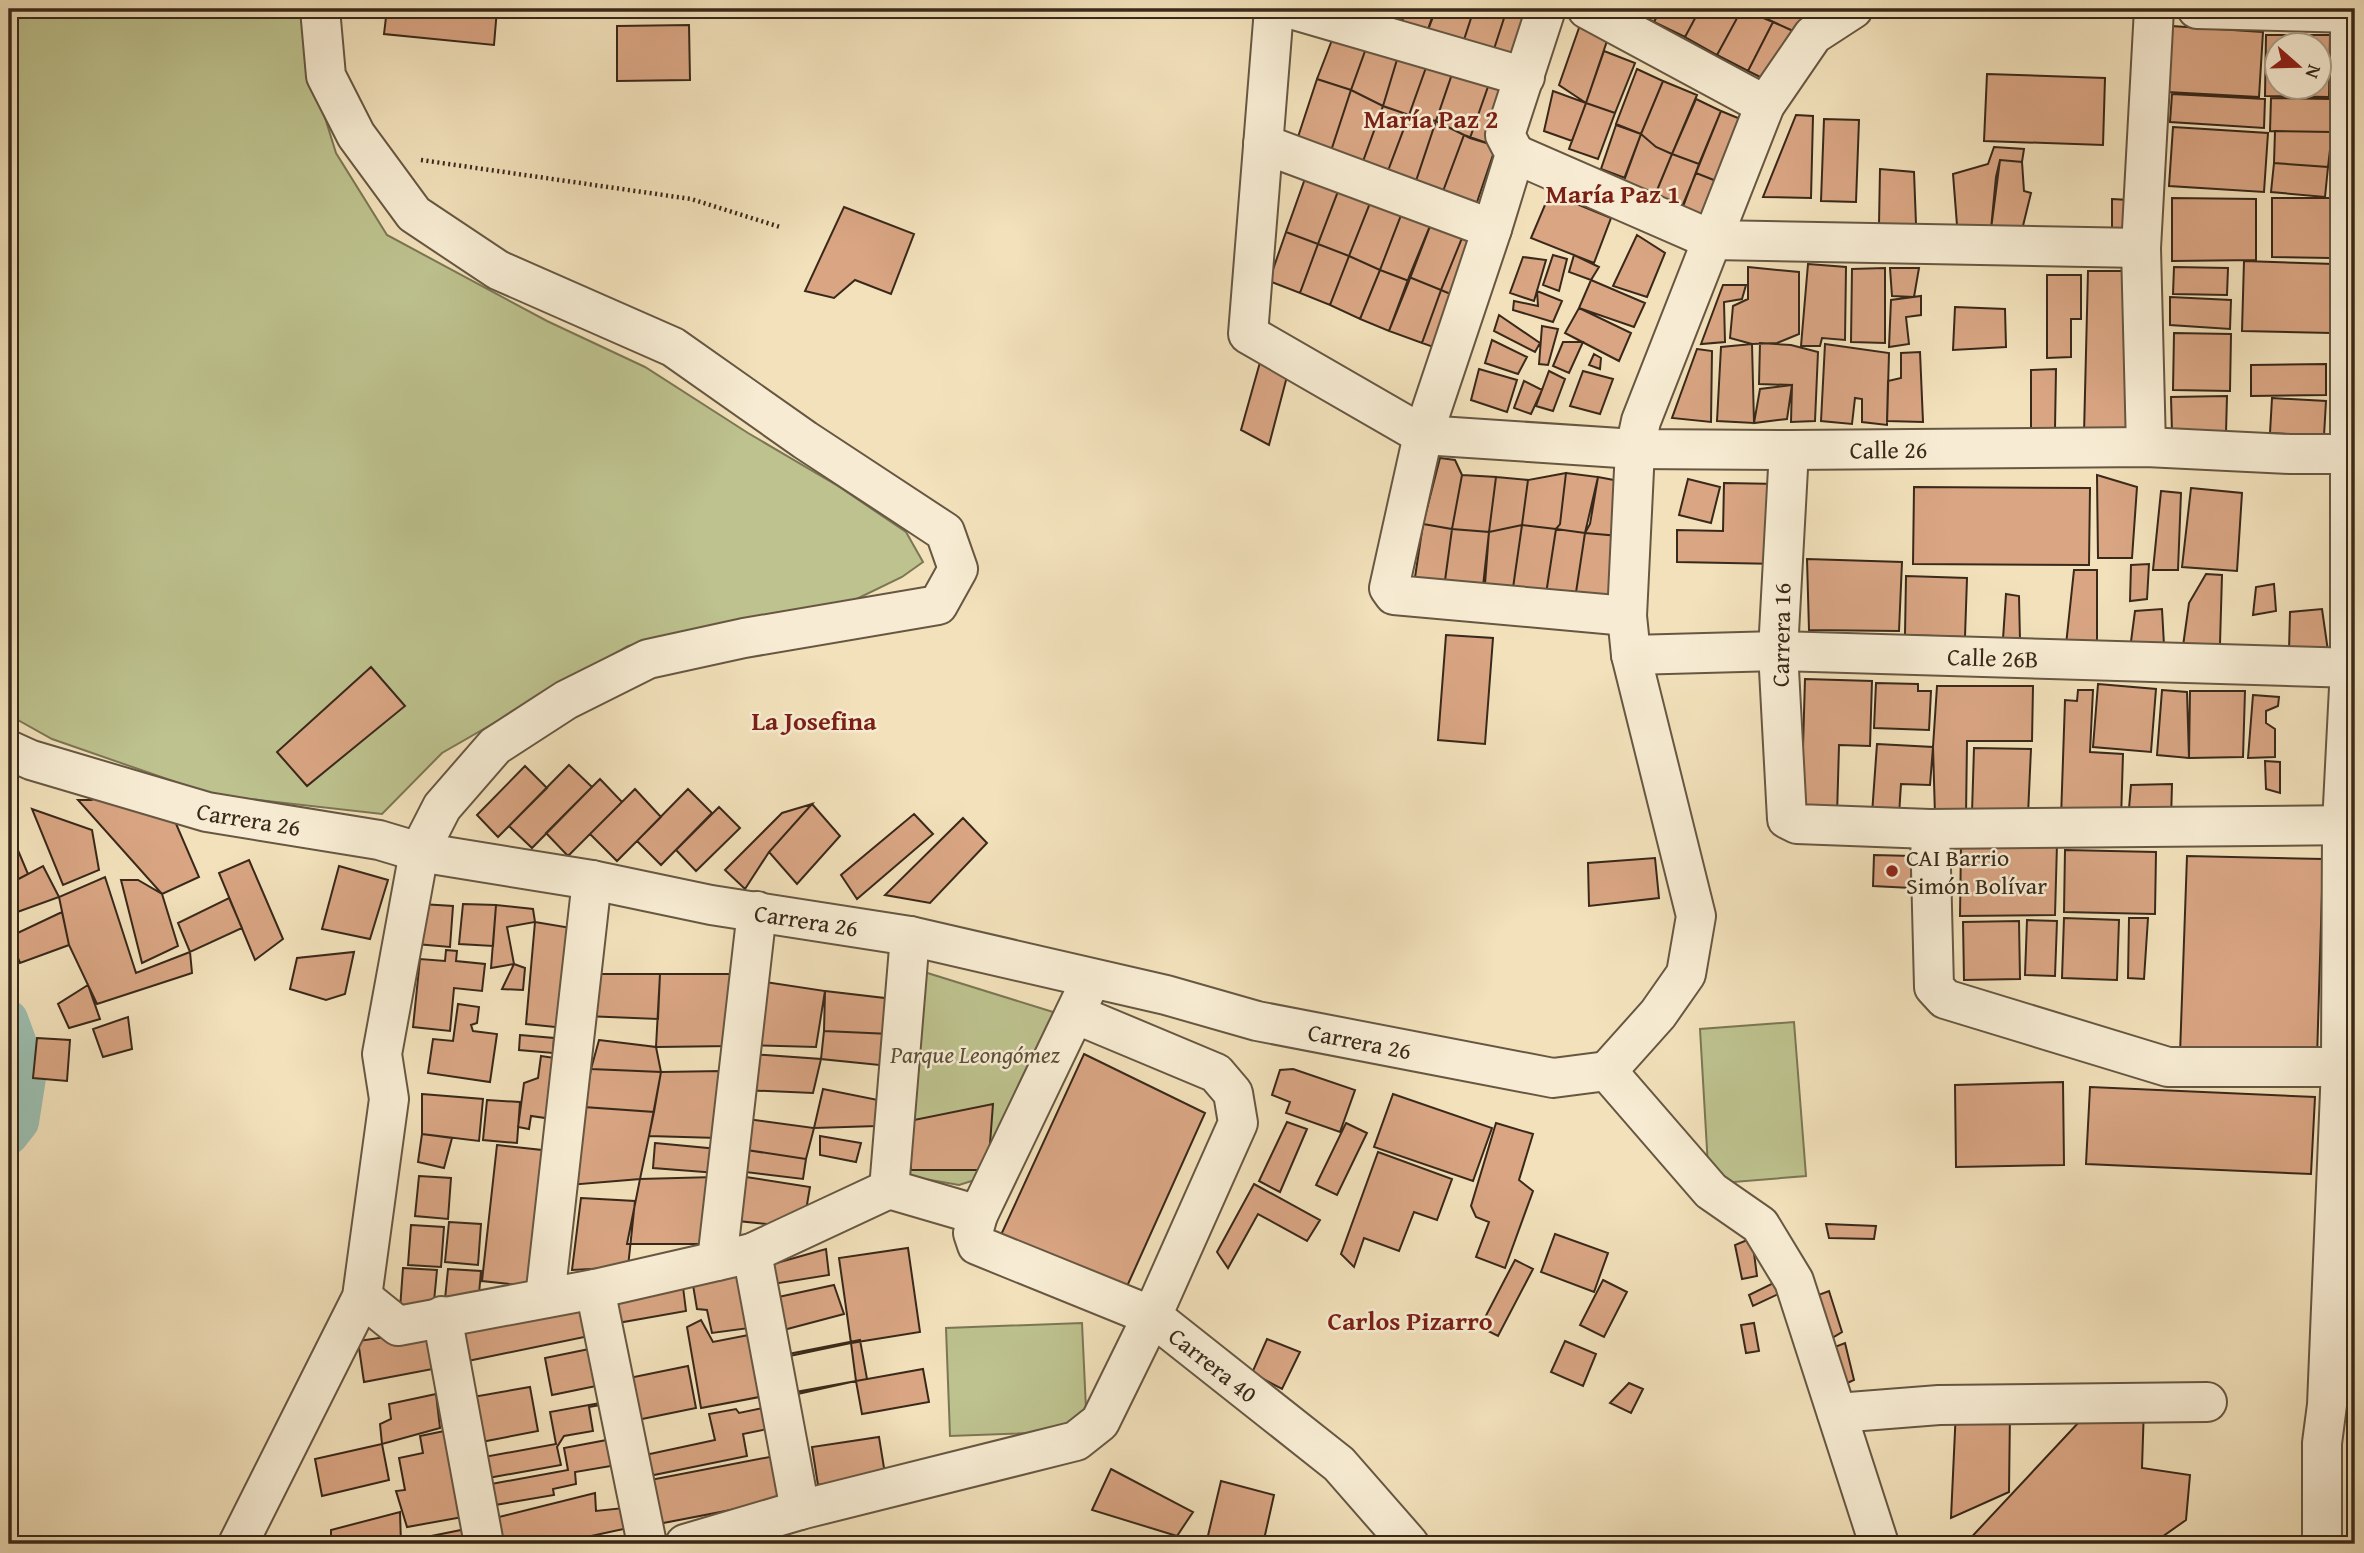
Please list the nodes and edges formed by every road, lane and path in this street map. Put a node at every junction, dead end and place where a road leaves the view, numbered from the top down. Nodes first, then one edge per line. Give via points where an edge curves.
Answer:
1 (320, 9) edge
2 (1274, 9) edge
3 (1291, 9) edge
4 (1546, 9) edge
5 (1587, 9) edge
6 (1853, 9) edge
7 (2154, 9) edge
8 (2197, 9) edge
9 (2352, 12) edge
10 (1525, 77) junction
11 (1765, 105) junction
12 (1263, 144) junction
13 (369, 153) junction
14 (1514, 154) junction
15 (780, 227) dead end
16 (1492, 229) junction
17 (1712, 240) junction
18 (2141, 248) junction
19 (1423, 435) junction
20 (2146, 447) junction
21 (1635, 449) junction
22 (1789, 450) junction
23 (2353, 454) edge
24 (1627, 616) junction
25 (1778, 651) junction
26 (1631, 656) junction
27 (2353, 668) edge
28 (9, 750) edge
29 (2349, 825) edge
30 (1930, 829) junction
31 (419, 852) junction
32 (592, 880) junction
33 (757, 911) junction
34 (910, 936) junction
35 (1091, 978) junction
36 (1075, 1014) junction
37 (2348, 1067) edge
38 (1607, 1071) junction
39 (889, 1189) junction
40 (977, 1230) junction
41 (735, 1257) junction
42 (595, 1289) junction
43 (362, 1297) junction
44 (545, 1298) junction
45 (442, 1316) junction
46 (1152, 1316) junction
47 (2207, 1402) dead end
48 (2341, 1405) edge
49 (1837, 1413) junction
50 (800, 1510) junction
51 (238, 1544) edge
52 (484, 1544) edge
53 (646, 1544) edge
54 (685, 1544) edge
55 (1409, 1544) edge
56 (1880, 1544) edge
57 (2322, 1544) edge

1 - 13 street via 326,76
2 - 12 street
3 - 10 street
4 - 10 street
5 - 11 street
6 - 11 street via 1813,35
7 - 18 street
8 - 9 street
9 - 23 street
10 - 14 street via 1505,135
11 - 17 street
12 - 16 street
12 - 19 street via 1248,334
13 - 15 path via 691,199
13 - 31 street via 414,214 498,270 673,347 945,532 958,569 938,605 648,659 566,700 495,746 442,807
14 - 16 street
14 - 17 street
16 - 19 street
17 - 18 street
17 - 21 street via 1641,421
18 - 20 street
19 - 21 street, Calle 26
19 - 24 street via 1389,588 1394,595
20 - 22 street, Calle 26
20 - 23 street, Calle 26
21 - 22 street, Calle 26
21 - 24 street
22 - 25 street, Carrera 16
23 - 27 street
24 - 26 street
25 - 26 street, Calle 26B
25 - 27 street, Calle 26B
25 - 30 street, Carrera 16 via 1787,819 1797,824
26 - 38 street via 1696,916 1686,974 1658,1014
27 - 29 street
28 - 31 street, Carrera 26 via 207,812 379,840
29 - 30 street
29 - 37 street
30 - 37 street via 1934,987 1945,999 2168,1067
31 - 32 street, Carrera 26
31 - 43 street via 382,1055 389,1100
32 - 33 street, Carrera 26
32 - 44 street
33 - 34 street, Carrera 26
33 - 41 street
34 - 35 street, Carrera 26
34 - 39 street
35 - 36 street
35 - 38 street, Carrera 26 via 1257,1021 1553,1078
36 - 40 street
36 - 46 street via 1216,1073 1233,1093 1238,1122
37 - 48 street
38 - 49 street via 1711,1191 1760,1225 1794,1281
39 - 40 street, Carrera 40
39 - 41 street
40 - 46 street, Carrera 40
41 - 42 street
41 - 50 street
42 - 44 street
42 - 53 street
43 - 45 street via 398,1326
43 - 51 street
44 - 45 street
45 - 52 street
46 - 50 street via 1100,1422 1076,1441
46 - 55 street, Carrera 40 via 1339,1464
47 - 49 street via 1939,1405
48 - 57 street via 2322,1443
49 - 56 street
50 - 54 street

